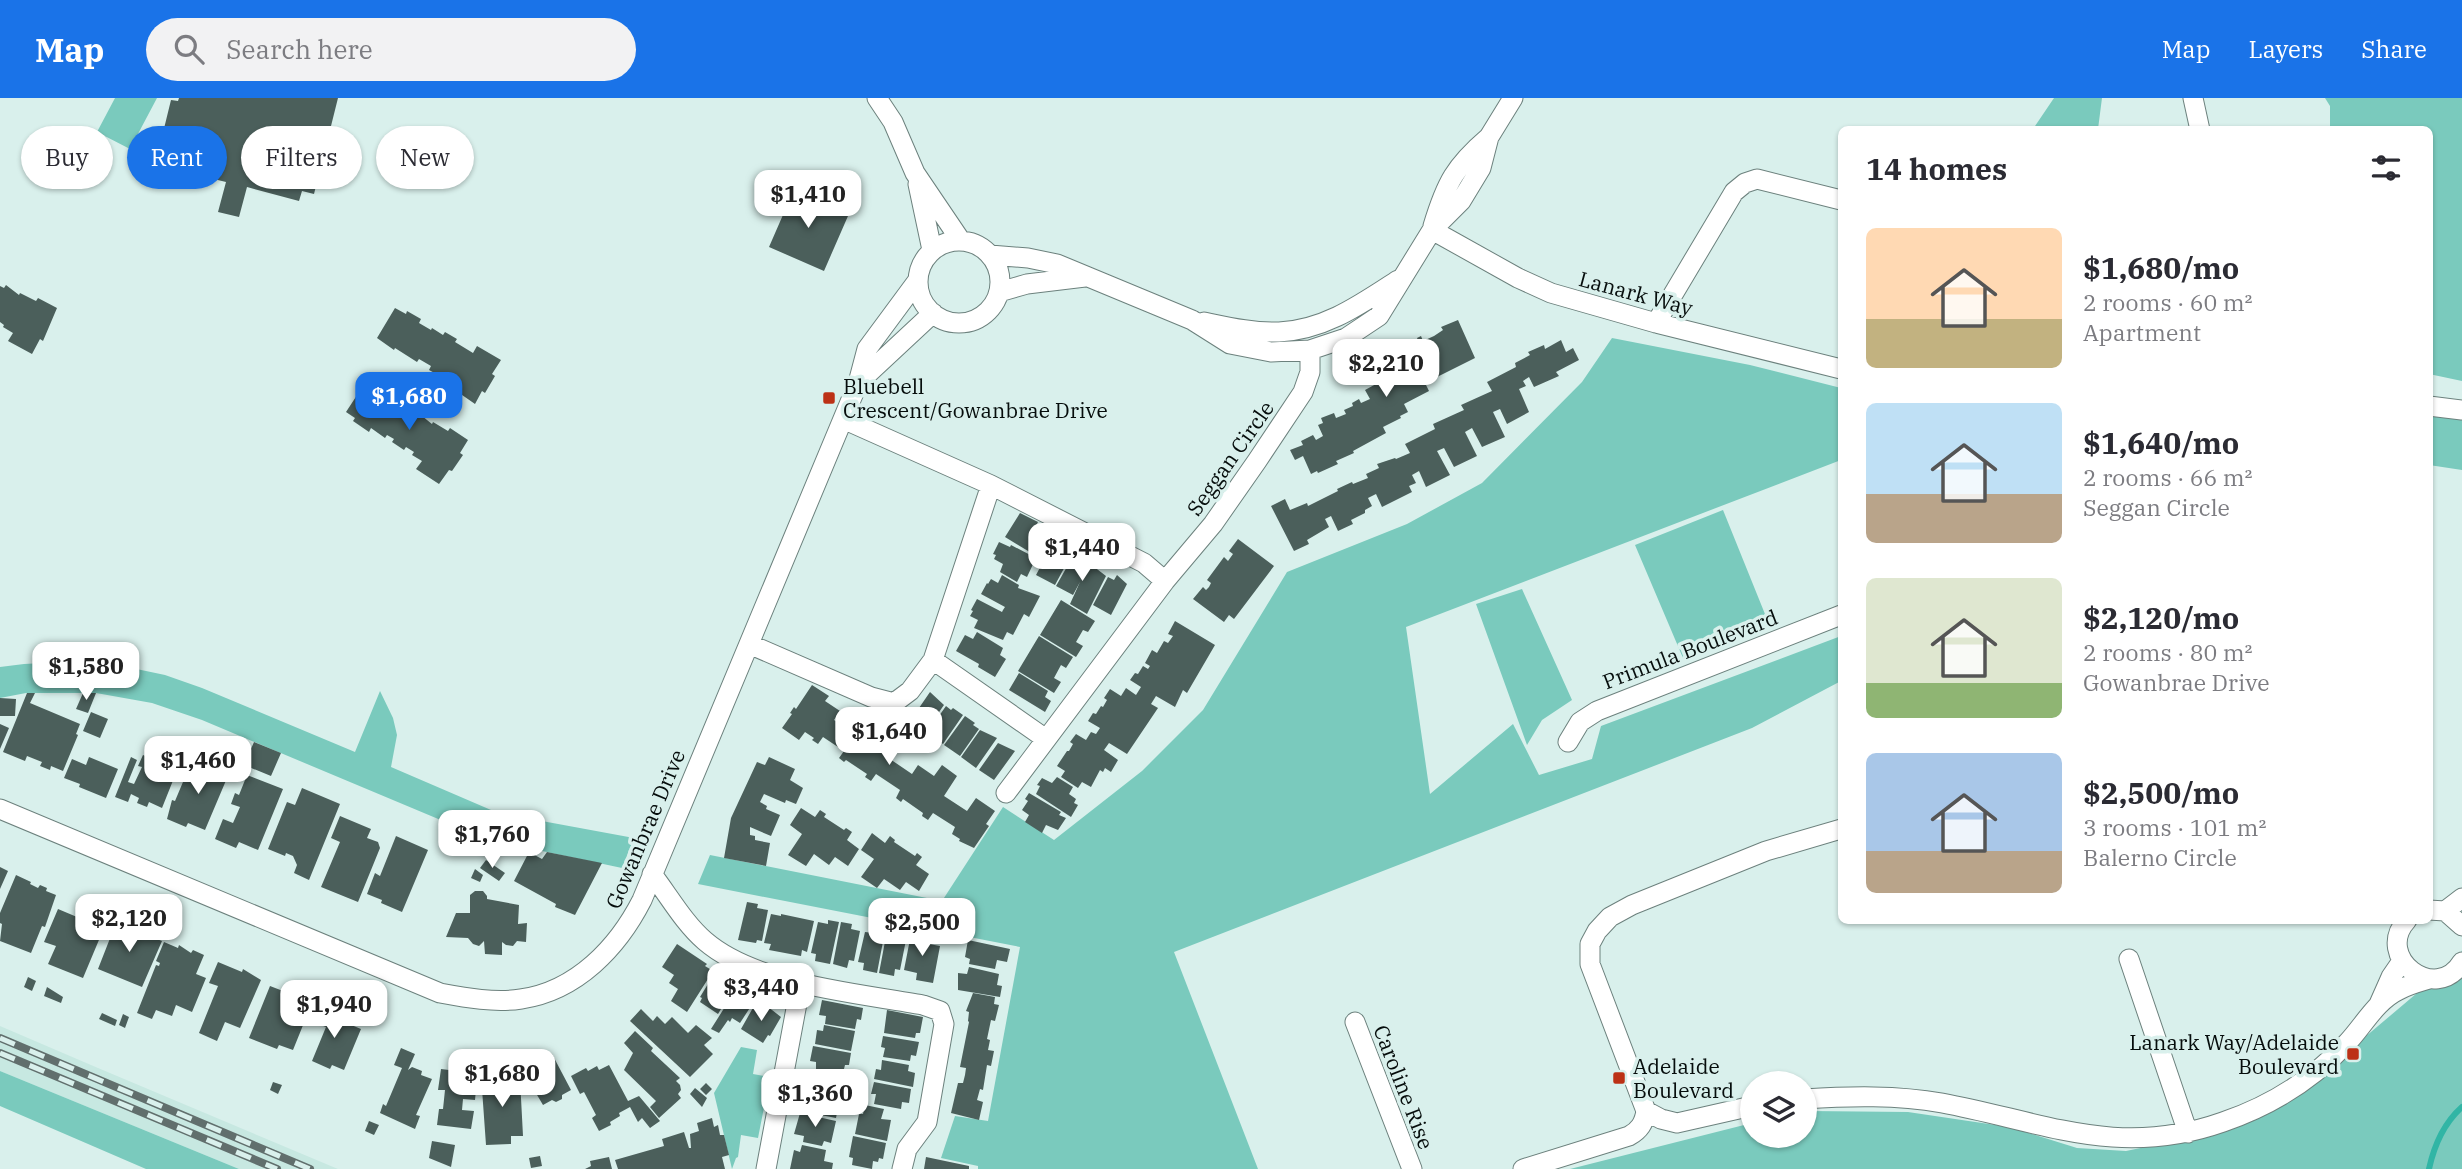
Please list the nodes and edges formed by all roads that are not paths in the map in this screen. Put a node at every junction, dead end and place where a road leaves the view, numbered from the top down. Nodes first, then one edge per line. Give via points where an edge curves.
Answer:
1 (877, 98) edge
2 (1513, 98) edge
3 (2193, 98) edge
4 (2199, 126) edge
5 (915, 173) junction
6 (1838, 199) edge
7 (1432, 230) junction
8 (961, 241) junction
9 (932, 250) junction
10 (990, 255) junction
11 (1087, 276) junction
12 (1401, 279) junction
13 (918, 280) junction
14 (999, 292) junction
15 (933, 313) junction
16 (1192, 320) junction
17 (1656, 323) junction
18 (1310, 350) junction
19 (1838, 368) edge
20 (858, 383) junction
21 (2433, 406) edge
22 (2462, 410) edge
23 (842, 419) junction
24 (991, 485) junction
25 (1165, 581) junction
26 (1838, 616) edge
27 (749, 644) junction
28 (933, 660) junction
29 (1046, 739) junction
30 (1568, 742) dead end
31 (1006, 793) dead end
32 (0, 809) edge
33 (1838, 831) edge
34 (652, 874) junction
35 (2462, 898) edge
36 (2437, 910) edge
37 (2402, 924) edge
38 (2462, 926) edge
39 (2129, 959) dead end
40 (2402, 961) junction
41 (2462, 962) edge
42 (2429, 979) junction
43 (801, 982) junction
44 (2379, 1005) junction
45 (1355, 1022) dead end
46 (1817, 1099) edge
47 (1740, 1109) edge
48 (1646, 1111) junction
49 (2188, 1133) junction
50 (765, 1169) edge
51 (902, 1169) edge
52 (1412, 1169) edge
53 (1523, 1169) edge

1 - 5 street
2 - 7 street via 1489,137 1480,168 1461,201
3 - 4 street
5 - 8 street
5 - 9 street
6 - 17 street via 1757,179 1745,183 1734,192
7 - 12 street
7 - 17 street, Lanark Way via 1551,293
8 - 9 street
8 - 10 street
9 - 13 street
10 - 11 street via 1057,264
10 - 14 street via 1000,279
11 - 14 street
11 - 16 street
12 - 16 street via 1334,320 1310,327 1280,332
12 - 18 street via 1379,316 1346,338
13 - 15 street via 924,304
13 - 20 street, Gowanbrae Drive via 867,349
14 - 15 street via 977,318 954,322
15 - 20 street, Gowanbrae Drive
16 - 18 street via 1230,344 1271,352
17 - 19 street, Lanark Way
18 - 25 street, Seggan Circle via 1310,372 1303,393 1213,524
20 - 23 street, Gowanbrae Drive
21 - 22 street
23 - 24 street
23 - 27 street, Gowanbrae Drive
24 - 25 street via 1144,563
24 - 28 street
25 - 29 street, Seggan Circle
26 - 30 street, Primula Boulevard via 1597,711 1580,722
27 - 28 street via 894,703 911,691
27 - 34 street, Gowanbrae Drive
28 - 29 street
29 - 31 street, Seggan Circle
32 - 34 street, Gowanbrae Drive via 440,993 479,1000 522,999 584,972 625,930
33 - 48 street via 1766,851 1632,905 1610,916 1597,931 1590,944 1590,964
34 - 43 street via 713,947 753,968
35 - 36 street
36 - 38 street
37 - 40 street via 2397,943
39 - 49 street
40 - 42 street via 2418,976
40 - 44 street
41 - 42 street via 2450,974
42 - 44 street via 2397,991
43 - 50 street
43 - 51 street via 923,1005 935,1008 943,1017 927,1122 907,1149
44 - 49 street via 2347,1043 2308,1078 2244,1114
45 - 52 street, Caroline Rise
46 - 49 street via 1889,1096 2114,1138
47 - 48 street via 1677,1123
48 - 53 street via 1644,1122 1629,1136

